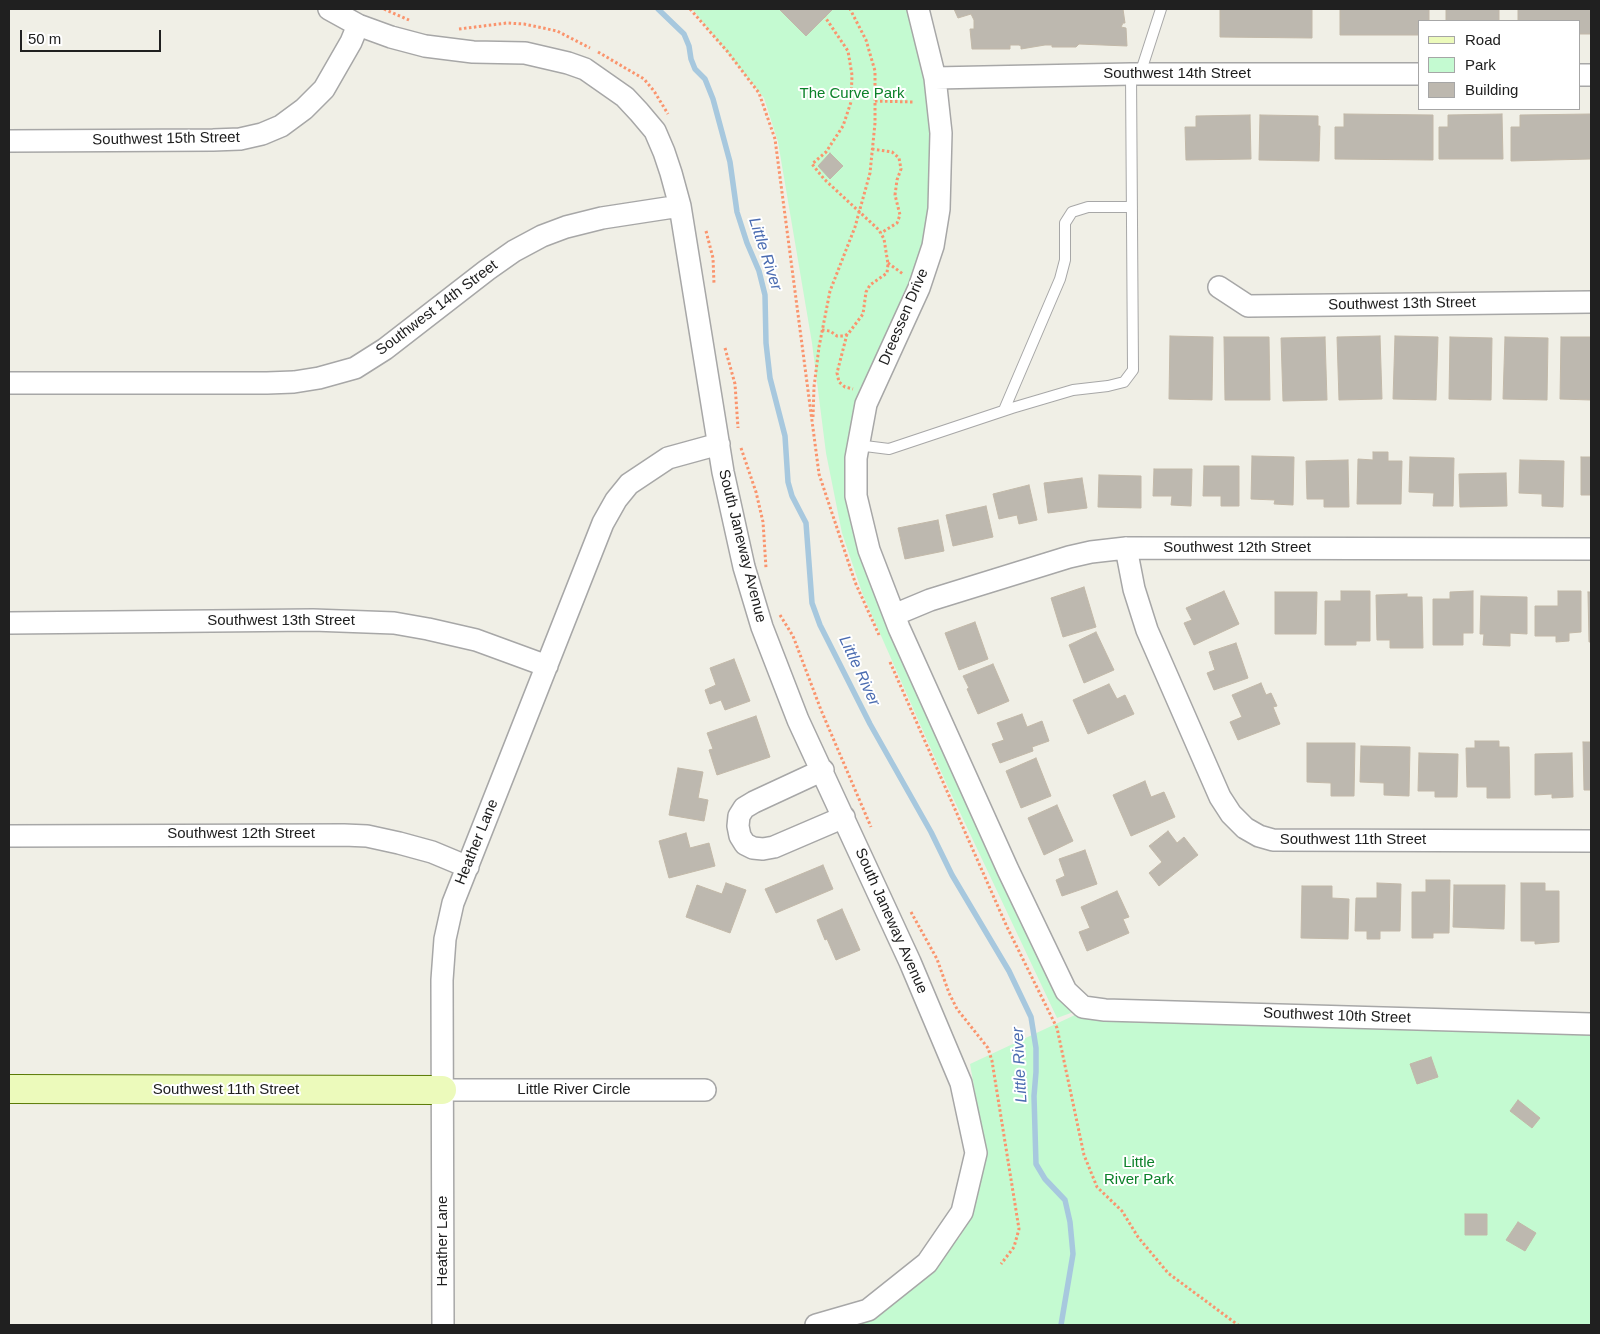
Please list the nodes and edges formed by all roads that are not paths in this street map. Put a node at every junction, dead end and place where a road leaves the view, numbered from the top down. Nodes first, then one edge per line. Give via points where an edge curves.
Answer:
1 (329, 9) edge
2 (918, 9) edge
3 (1161, 9) edge
4 (358, 24) junction
5 (1136, 74) junction
6 (1418, 74) edge
7 (934, 78) junction
8 (9, 141) edge
9 (680, 206) junction
10 (1132, 207) junction
11 (1219, 287) dead end
12 (1591, 302) edge
13 (9, 383) edge
14 (1004, 410) junction
15 (729, 444) junction
16 (857, 446) junction
17 (1126, 548) junction
18 (1591, 549) edge
19 (894, 615) junction
20 (9, 623) edge
21 (547, 666) junction
22 (822, 770) junction
23 (844, 817) junction
24 (9, 836) edge
25 (1591, 841) edge
26 (468, 867) junction
27 (1591, 1024) edge
28 (9, 1090) edge
29 (442, 1090) junction
30 (705, 1090) dead end
31 (443, 1325) edge
32 (816, 1325) edge

1 - 4 street, South Janeway Avenue
2 - 7 street, Dreessen Drive
3 - 5 lane
4 - 8 street, Southwest 15th Street via 324,89 281,126 262,134 213,140
4 - 9 street, South Janeway Avenue via 425,46 473,52 525,53 585,69 625,97 654,131
5 - 6 street, Southwest 14th Street
5 - 7 street, Southwest 14th Street
5 - 10 lane
7 - 16 street, Dreessen Drive via 941,133 939,209 932,246 920,288 866,404
9 - 13 street, Southwest 14th Street via 602,218 542,236 487,270 386,349 355,368 319,378 267,383
9 - 15 street, South Janeway Avenue
10 - 14 lane via 1088,207 1072,212 1066,223 1066,260 1060,280
10 - 14 lane via 1133,370 1124,382 1073,390
11 - 12 street, Southwest 13th Street via 1248,306
14 - 16 lane via 889,449
15 - 21 street, Heather Lane via 668,458 629,484 603,523
15 - 22 street, South Janeway Avenue via 723,472 744,568 762,627 798,720
16 - 19 street via 856,496 869,550
17 - 18 street, Southwest 12th Street
17 - 19 street, Southwest 12th Street via 1069,557 930,600
17 - 25 street, Southwest 11th Street via 1147,630 1220,796 1245,828 1273,840
19 - 27 street, Southwest 10th Street via 1066,991 1083,1007
20 - 21 street, Southwest 13th Street via 313,620 394,623 476,640
21 - 26 street, Heather Lane
22 - 23 street, South Janeway Avenue
22 - 23 street via 744,808 739,816 740,836 745,844 764,849
23 - 32 street, South Janeway Avenue via 961,1083 976,1153 962,1212 927,1263 868,1310
24 - 26 street, Southwest 12th Street via 367,836 432,852
26 - 29 street, Heather Lane via 453,903 445,939
28 - 29 street, Southwest 11th Street
29 - 30 street, Little River Circle
29 - 31 street, Heather Lane

